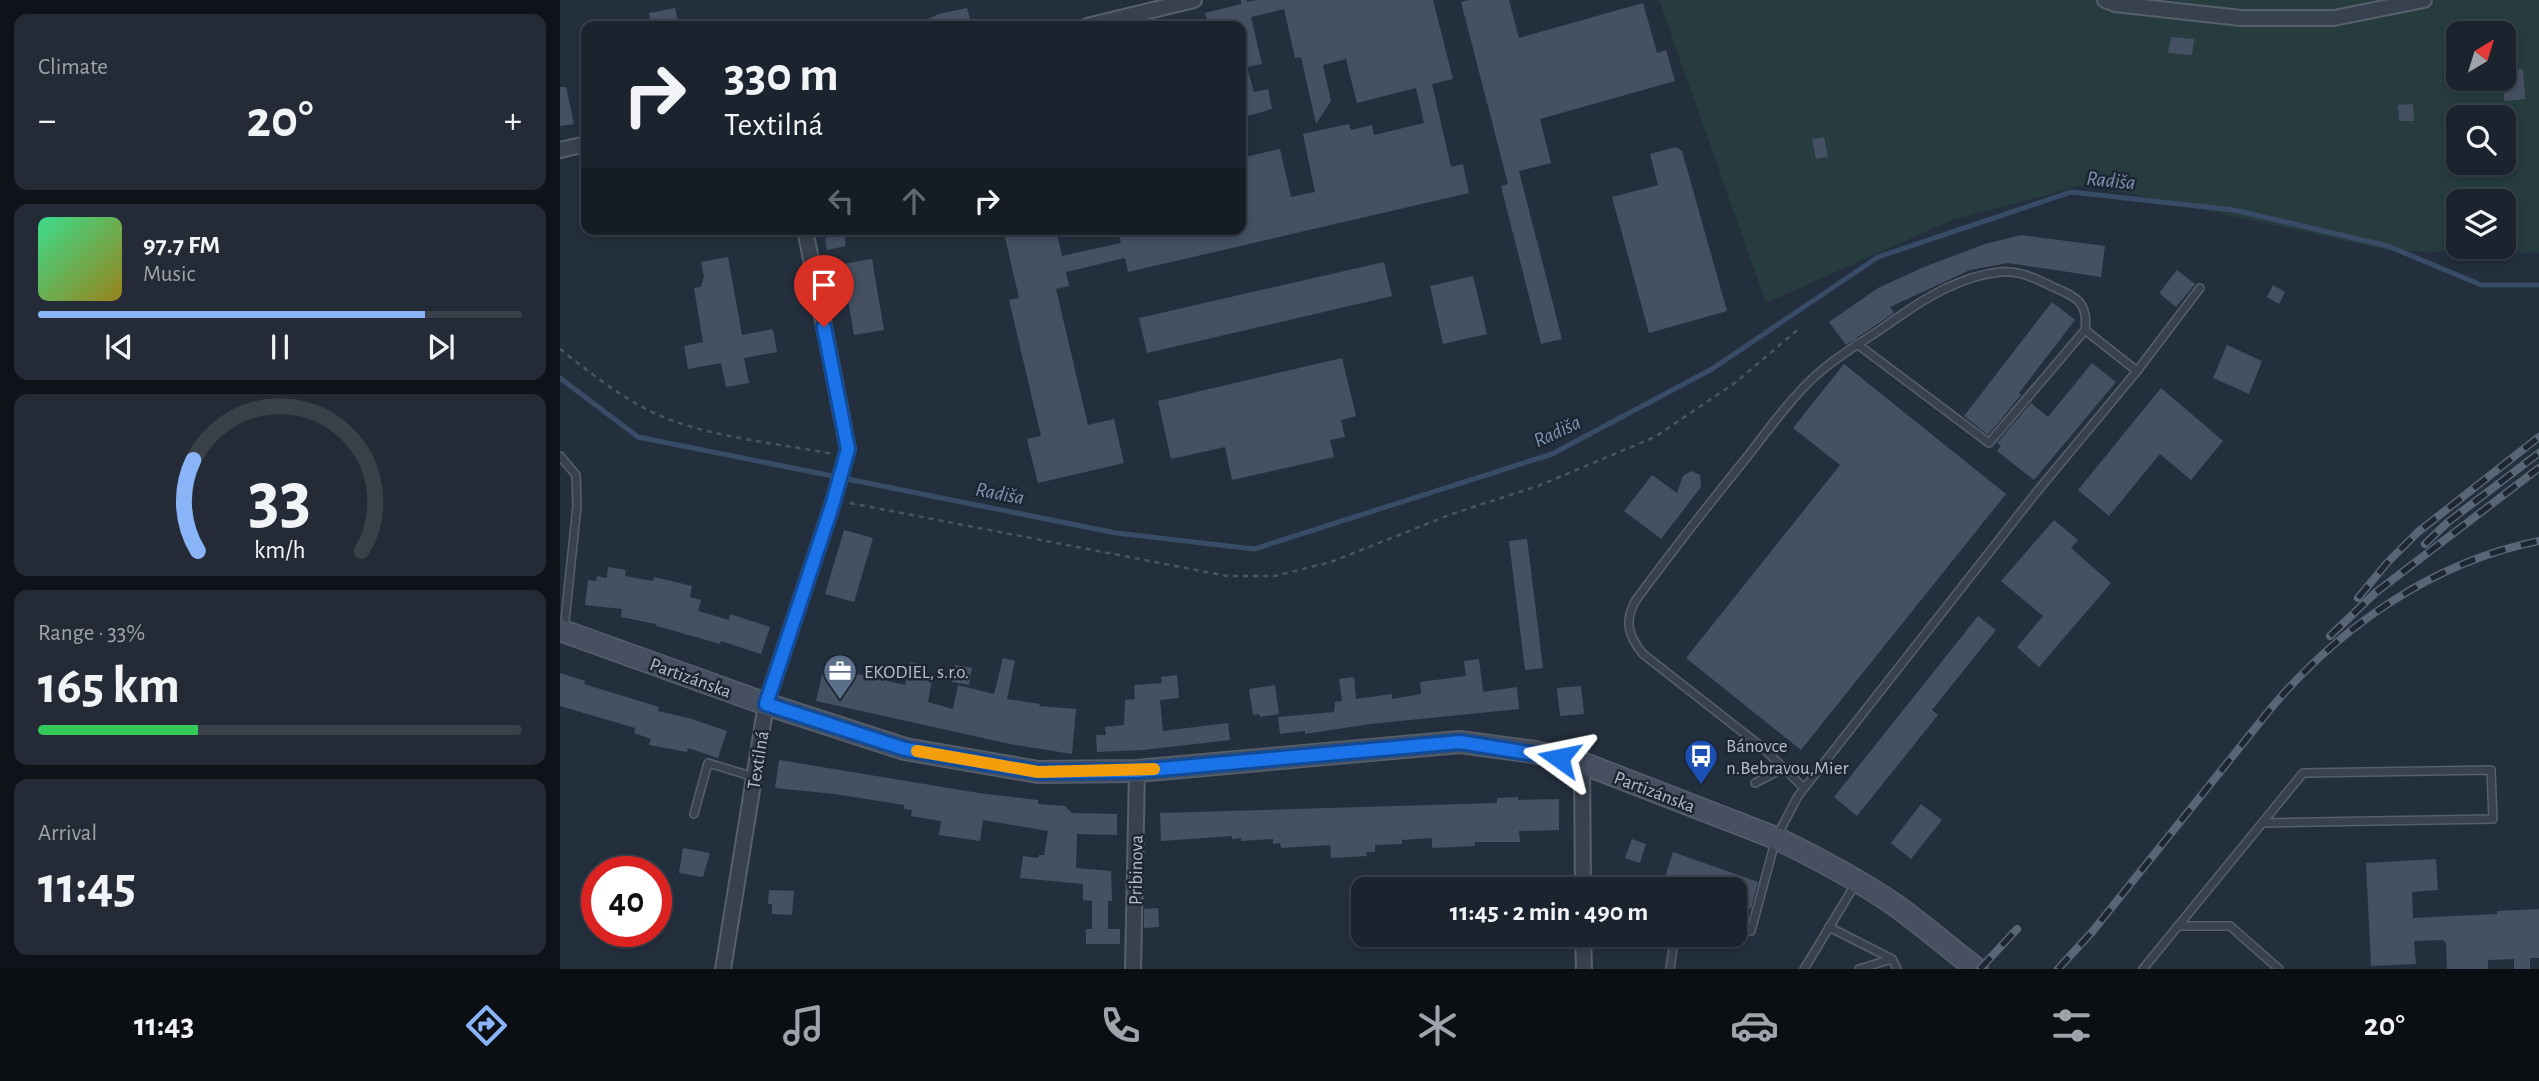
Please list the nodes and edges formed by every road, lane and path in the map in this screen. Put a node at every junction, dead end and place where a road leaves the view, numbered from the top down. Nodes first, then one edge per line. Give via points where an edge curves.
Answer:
1 (2105, 0) edge
2 (2424, 0) edge
3 (1186, 1) edge
4 (1107, 21) edge
5 (581, 145) edge
6 (560, 150) edge
7 (806, 235) edge
8 (2200, 288) dead end
9 (1801, 327) dead end
10 (2085, 330) junction
11 (1857, 344) junction
12 (560, 349) edge
13 (2137, 371) junction
14 (847, 453) junction
15 (560, 456) edge
16 (832, 506) junction
17 (562, 630) edge
18 (766, 704) junction
19 (1582, 763) junction
20 (1784, 768) junction
21 (1137, 771) junction
22 (754, 777) junction
23 (1755, 783) dead end
24 (1804, 788) junction
25 (694, 814) dead end
26 (2262, 823) junction
27 (1776, 838) junction
28 (1583, 877) edge
29 (1857, 881) junction
30 (2178, 926) junction
31 (1829, 927) junction
32 (1747, 930) edge
33 (1583, 947) edge
34 (1673, 947) edge
35 (1892, 959) junction
36 (723, 969) edge
37 (1133, 969) edge
38 (1584, 969) edge
39 (1670, 969) edge
40 (1804, 969) edge
41 (1859, 969) edge
42 (1897, 969) edge
43 (1977, 969) edge
44 (2143, 969) edge
45 (2279, 969) edge

1 - 2 street via 2241,18 2334,18
3 - 4 street
5 - 6 street
7 - 14 street, Textilná
8 - 13 lane
9 - 16 path via 1736,382 1655,436 1538,486 1331,562 1275,576 1227,576 852,503
10 - 11 lane via 2087,316 2071,295 2026,274 2002,271 1980,275 1914,305
10 - 11 lane via 1989,443
10 - 13 lane
11 - 20 lane via 1797,394 1680,540 1636,600 1628,622 1643,653
12 - 14 path via 654,413 709,431
13 - 24 lane
14 - 16 street, Textilná
15 - 17 lane via 576,475 577,506
16 - 18 street, Textilná
17 - 18 street, Partizánska
18 - 21 street, Partizánska via 905,749 1038,772
18 - 22 street, Textilná
19 - 21 street, Partizánska via 1460,742
19 - 27 street, Partizánska
19 - 28 street
20 - 23 lane
20 - 24 lane
21 - 37 street, Pribinova
22 - 25 lane via 708,763
22 - 36 street, Textilná
24 - 27 lane
26 - 26 lane via 2493,818 2491,770 2303,773
26 - 30 lane
27 - 29 street, Partizánska
27 - 32 lane via 1751,931
29 - 31 lane
29 - 43 street, Partizánska
30 - 44 lane
30 - 45 lane via 2230,926
31 - 35 lane
31 - 40 lane
33 - 38 street
34 - 39 lane
35 - 41 lane
35 - 42 lane

